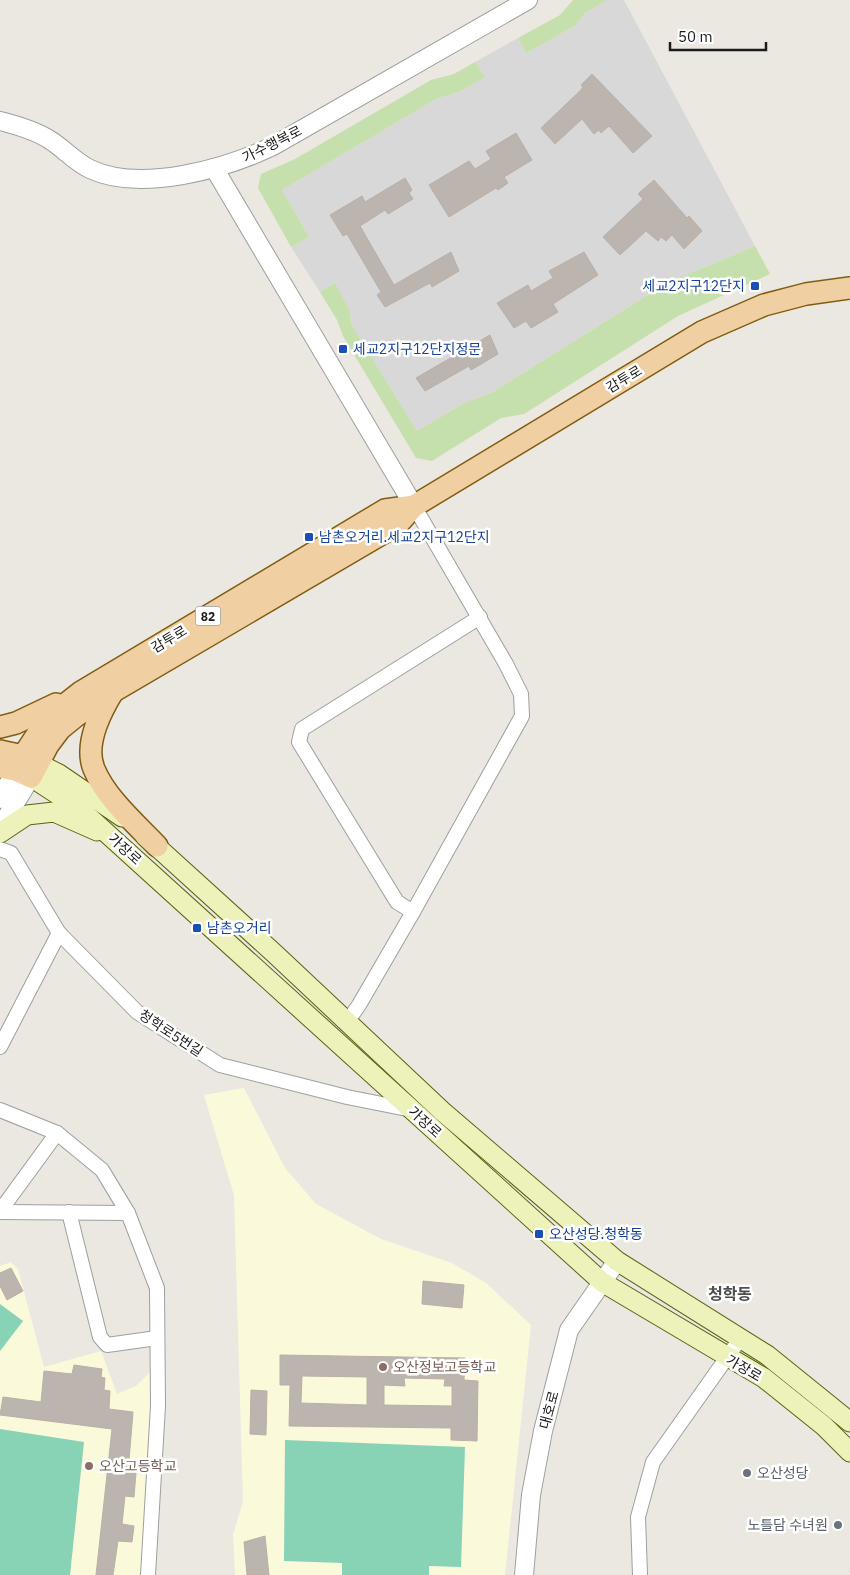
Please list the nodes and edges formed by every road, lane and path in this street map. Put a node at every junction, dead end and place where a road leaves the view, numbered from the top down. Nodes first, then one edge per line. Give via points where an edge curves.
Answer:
1 (528, 0) edge
2 (0, 121) edge
3 (214, 168) junction
4 (850, 288) edge
5 (414, 506) junction
6 (480, 617) junction
7 (114, 691) junction
8 (81, 692) junction
9 (0, 727) edge
10 (0, 751) edge
11 (22, 766) edge
12 (0, 799) edge
13 (0, 828) edge
14 (0, 833) edge
15 (157, 846) junction
16 (0, 848) edge
17 (125, 849) junction
18 (413, 912) junction
19 (59, 933) junction
20 (347, 1022) junction
21 (0, 1047) edge
22 (0, 1110) edge
23 (412, 1110) junction
24 (57, 1133) junction
25 (0, 1211) edge
26 (68, 1212) junction
27 (128, 1213) junction
28 (617, 1261) junction
29 (602, 1282) junction
30 (157, 1338) junction
31 (740, 1340) junction
32 (727, 1358) junction
33 (850, 1422) edge
34 (850, 1452) edge
35 (148, 1575) edge
36 (524, 1575) edge
37 (640, 1575) edge

1 - 3 street, 가수행복로 via 273,146 248,158
2 - 3 street, 가수행복로 via 48,138 89,169 121,180 197,174
3 - 5 street
4 - 5 main road, 감투로 via 806,294 764,305 702,332
5 - 6 street
5 - 7 main road, 감투로 via 396,525
5 - 8 main road, 감투로 / 82 via 385,510
6 - 18 street via 521,694 522,716
6 - 18 street via 302,729 299,742 397,902
7 - 11 main road, 감투로 via 60,730
7 - 15 main road via 102,710 93,739 93,768 111,796
8 - 9 main road via 16,723
8 - 11 main road, 감투로 / 82 via 48,718
10 - 11 main road
11 - 12 street
11 - 13 street
11 - 15 main road, 가장로 via 112,808
11 - 17 main road, 가장로 via 80,809
14 - 17 main road via 27,815 54,812 98,831
15 - 20 main road, 가장로
16 - 19 street, 청학로5번길 via 10,853
17 - 23 main road, 가장로
18 - 20 street
19 - 21 street
19 - 23 street, 청학로5번길 via 137,1012 220,1065
20 - 28 main road, 가장로 via 442,1111
22 - 24 street
23 - 29 main road, 가장로
24 - 25 street
24 - 27 street via 102,1170
25 - 26 street
26 - 27 street
26 - 30 street via 100,1337 106,1344
27 - 30 street via 157,1288
28 - 29 street, 대호로
28 - 31 main road, 가장로
29 - 32 main road, 가장로
29 - 36 street, 대호로 via 569,1330 543,1431 531,1496
30 - 35 street via 158,1406
31 - 32 street
31 - 33 main road, 가장로 via 767,1355
32 - 34 main road, 가장로 via 764,1378 824,1426
32 - 37 street via 653,1462 638,1518

